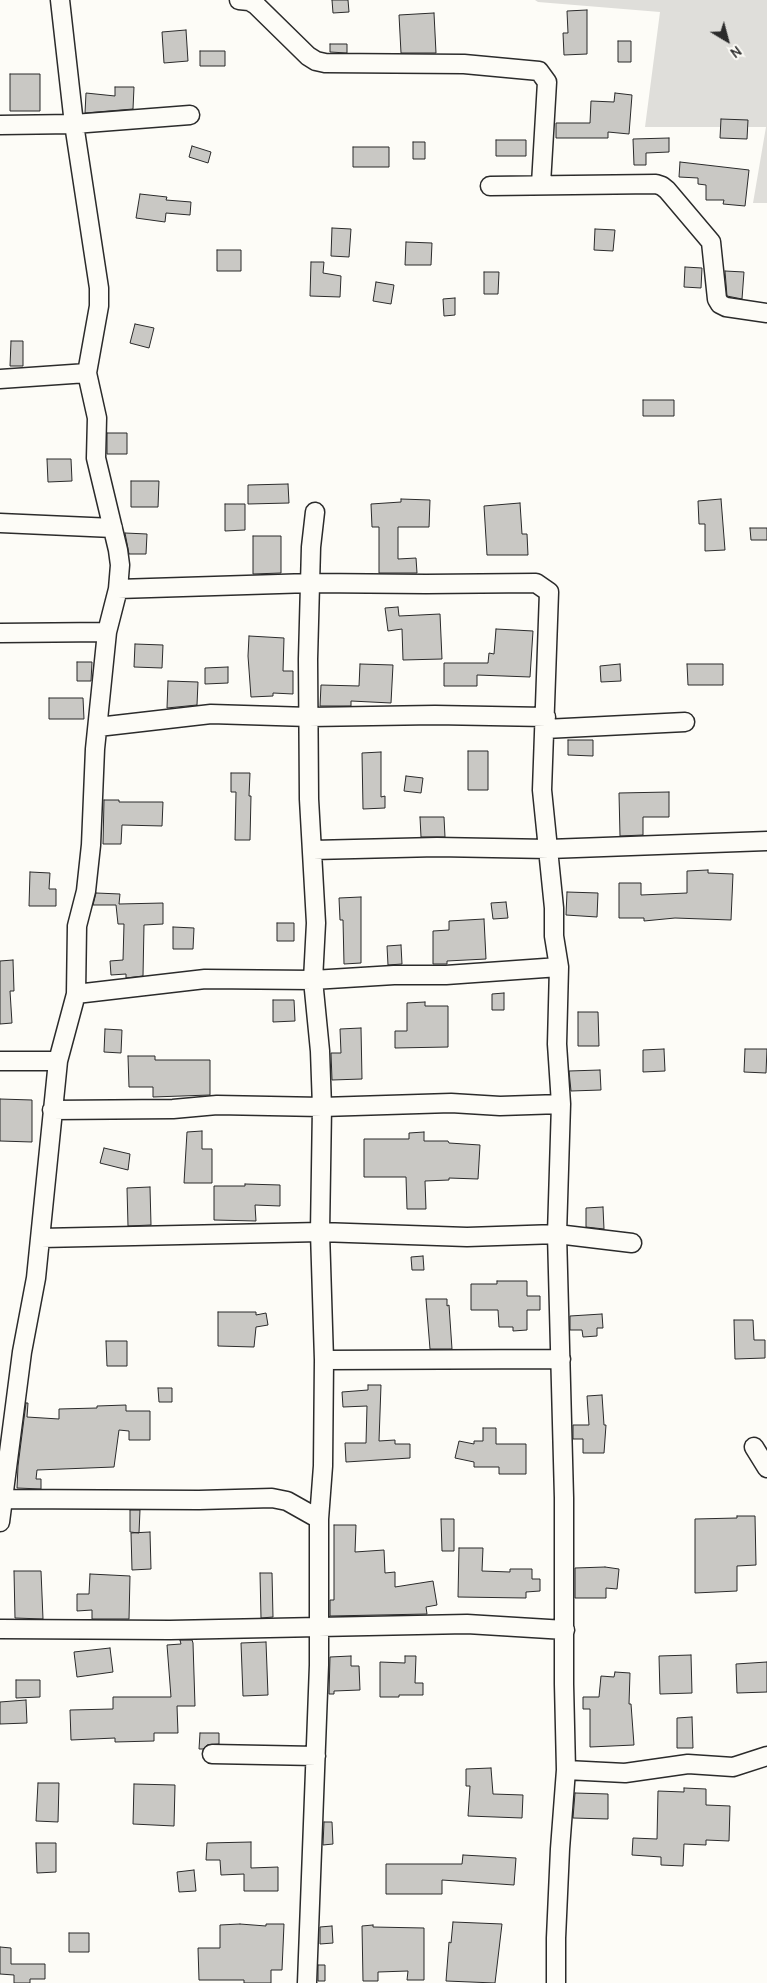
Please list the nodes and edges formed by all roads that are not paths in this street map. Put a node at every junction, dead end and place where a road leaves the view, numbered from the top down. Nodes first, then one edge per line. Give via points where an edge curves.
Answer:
1 (60, 0) edge
2 (240, 0) edge
3 (190, 115) dead end
4 (0, 124) edge
5 (74, 124) junction
6 (541, 184) junction
7 (490, 186) dead end
8 (767, 314) edge
9 (87, 373) junction
10 (0, 379) edge
11 (315, 512) dead end
12 (0, 524) edge
13 (112, 528) junction
14 (311, 583) junction
15 (118, 589) junction
16 (107, 632) junction
17 (0, 633) edge
18 (309, 718) junction
19 (685, 722) dead end
20 (545, 723) junction
21 (98, 727) junction
22 (767, 841) edge
23 (549, 849) junction
24 (313, 850) junction
25 (559, 967) junction
26 (313, 980) junction
27 (76, 994) junction
28 (0, 1060) edge
29 (58, 1061) junction
30 (560, 1104) junction
31 (322, 1107) junction
32 (52, 1110) junction
33 (320, 1232) junction
34 (557, 1234) junction
35 (41, 1238) junction
36 (632, 1243) dead end
37 (561, 1359) junction
38 (324, 1360) junction
39 (754, 1447) dead end
40 (767, 1468) edge
41 (4, 1499) junction
42 (319, 1519) junction
43 (0, 1522) edge
44 (319, 1628) junction
45 (0, 1629) edge
46 (565, 1630) junction
47 (212, 1754) dead end
48 (316, 1756) junction
49 (767, 1756) edge
50 (566, 1770) junction
51 (307, 1983) edge
52 (556, 1983) edge

1 - 5 street
2 - 6 street via 256,5 316,61 464,64 539,71 547,82
3 - 5 street
4 - 5 street
5 - 9 street via 99,288 99,306
6 - 7 street
6 - 8 street via 662,186 710,242 720,304
9 - 10 street
9 - 13 street via 97,418 96,458
11 - 14 street
12 - 13 street
13 - 15 street via 120,564
14 - 15 street
14 - 18 street
14 - 20 street via 536,583 544,587 549,592
15 - 16 street
16 - 17 street
16 - 21 street
18 - 20 street via 435,715
18 - 21 street via 211,714
18 - 24 street
19 - 20 street
20 - 23 street via 542,790
21 - 27 street via 92,845 77,926
22 - 23 street
23 - 24 street
23 - 25 street
24 - 26 street via 316,923
25 - 26 street
25 - 30 street via 557,1044
26 - 27 street via 205,979
26 - 31 street
27 - 29 street
28 - 29 street
29 - 32 street
30 - 31 street
30 - 34 street
31 - 32 street
31 - 33 street
32 - 35 street
33 - 34 street via 467,1237
33 - 35 street
33 - 38 street
34 - 36 street
34 - 37 street
35 - 41 street via 22,1352
37 - 38 street
37 - 46 street
38 - 42 street
39 - 40 street
41 - 42 street via 272,1498 287,1501
41 - 43 street
42 - 44 street
44 - 45 street
44 - 46 street via 466,1624
44 - 48 street
46 - 50 street
47 - 48 street
48 - 51 street
49 - 50 street via 733,1766 688,1764 625,1773
50 - 52 street via 559,1858

